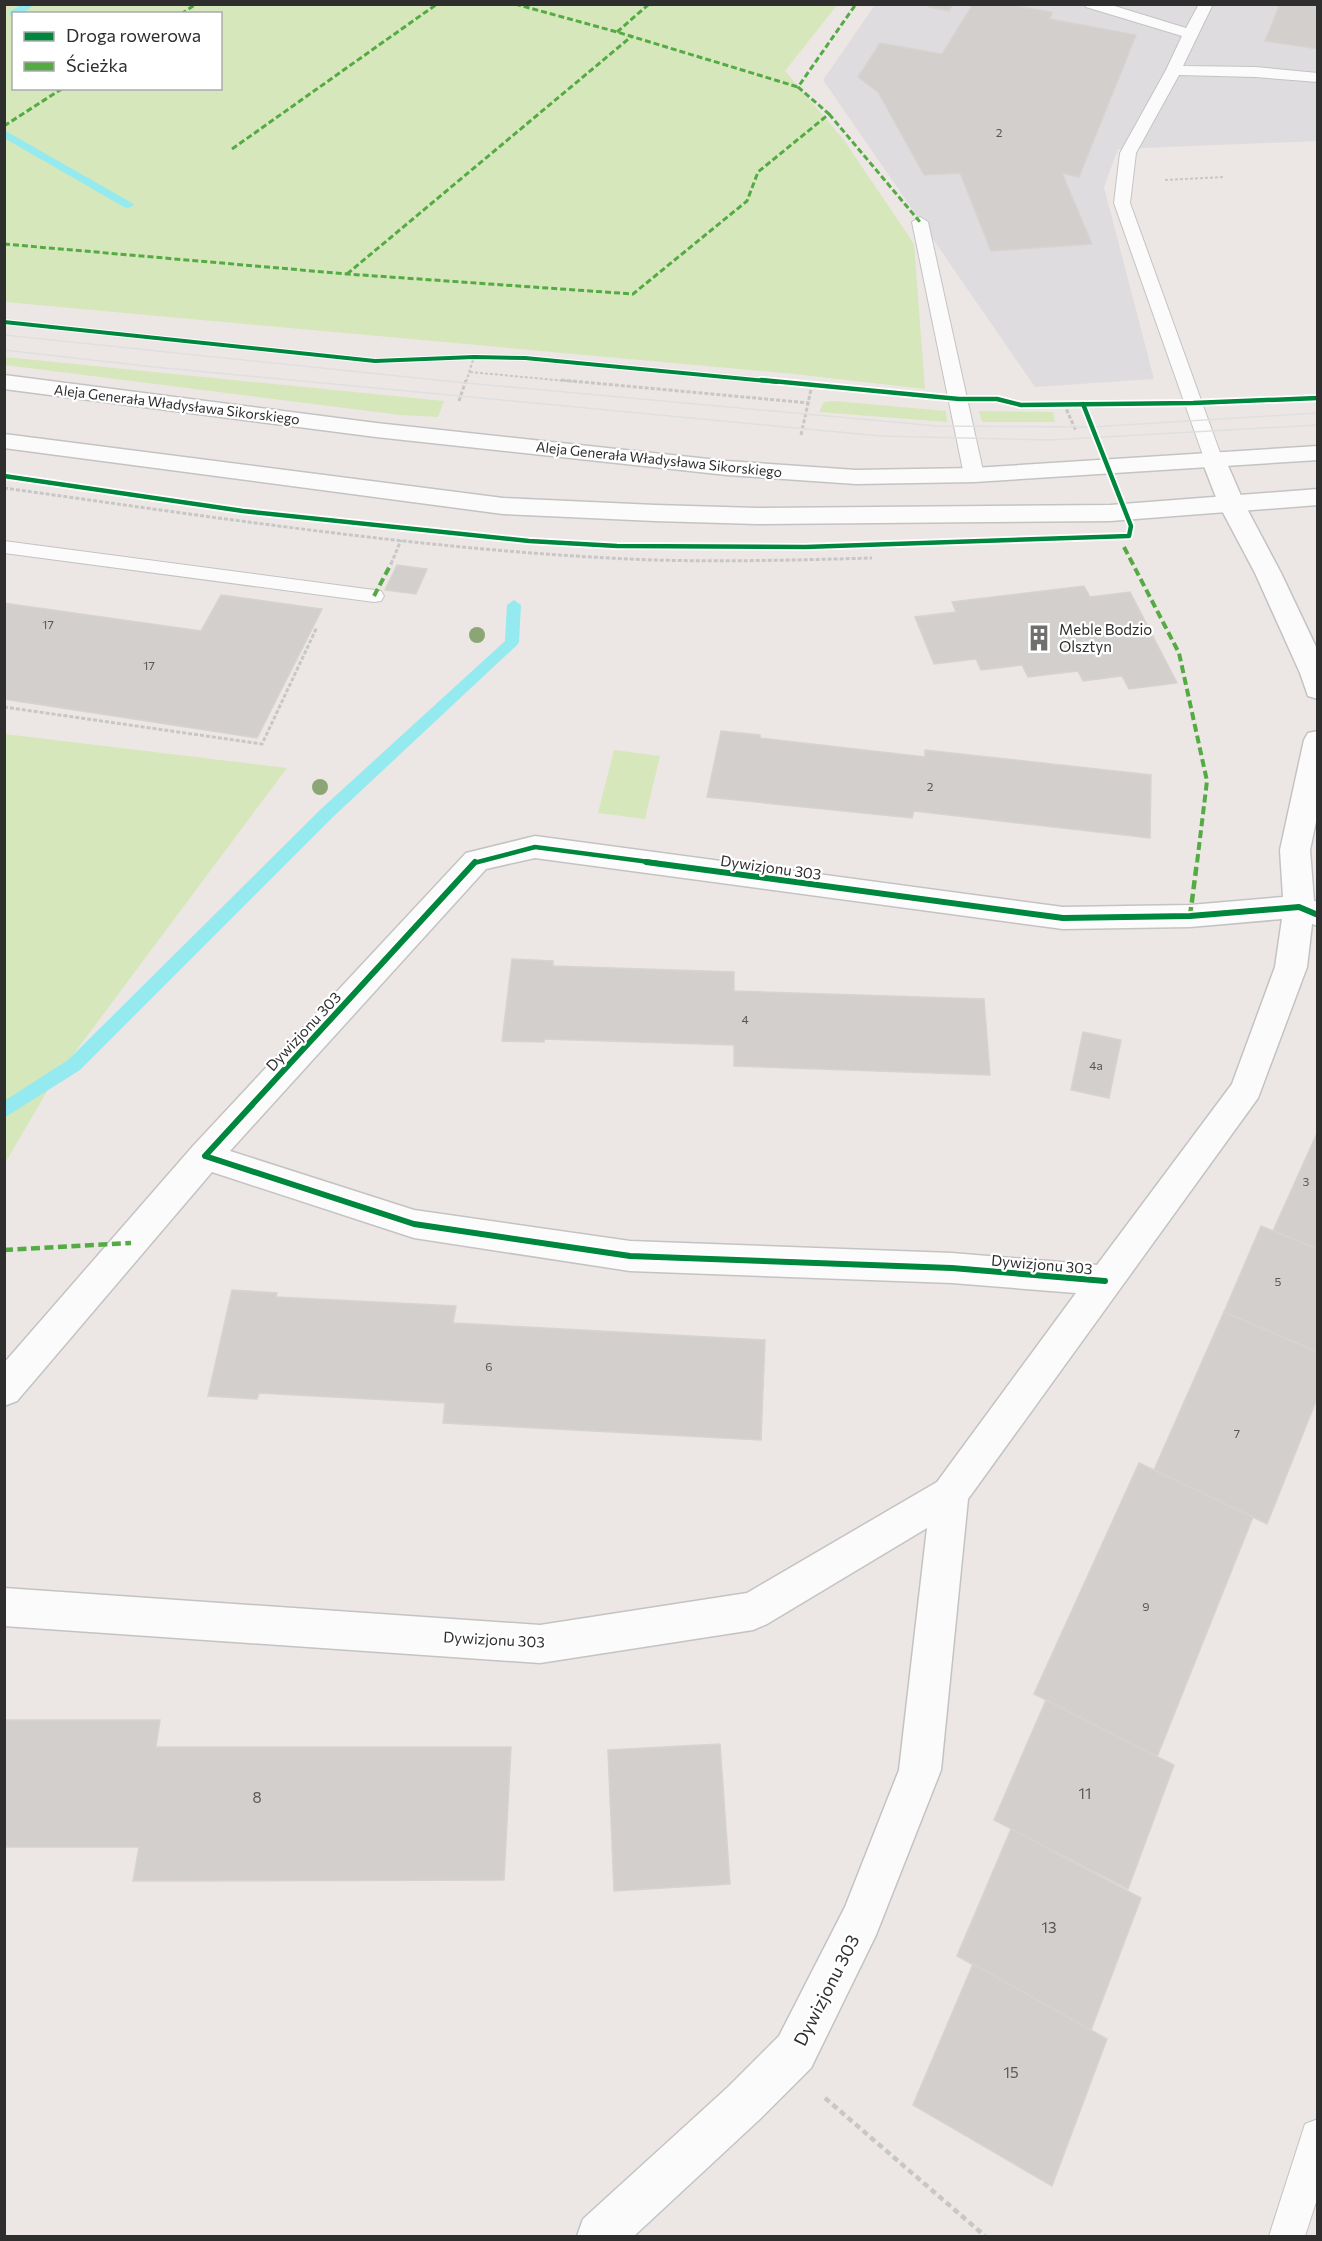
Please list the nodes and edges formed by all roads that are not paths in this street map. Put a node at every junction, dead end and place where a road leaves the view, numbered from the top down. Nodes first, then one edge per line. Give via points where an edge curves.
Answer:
1 (1091, 4) edge
2 (1206, 4) edge
3 (1190, 34) junction
4 (1174, 70) junction
5 (1317, 78) edge
6 (920, 222) dead end
7 (4, 382) edge
8 (4, 441) edge
9 (1317, 453) edge
10 (1214, 461) junction
11 (975, 475) junction
12 (1317, 498) edge
13 (1232, 505) junction
14 (4, 547) edge
15 (374, 596) dead end
16 (1316, 679) edge
17 (1317, 740) edge
18 (1308, 911) edge
19 (205, 1156) junction
20 (1105, 1281) junction
21 (4, 1390) edge
22 (950, 1494) junction
23 (4, 1607) edge
24 (1317, 2136) edge
25 (600, 2236) edge
26 (1287, 2236) edge

1 - 3 lane
2 - 3 lane
3 - 4 lane
4 - 5 lane
4 - 10 lane via 1128,153 1122,203
6 - 11 lane
7 - 11 street, Aleja Generała Władysława Sikorskiego via 364,428 727,468 856,477
8 - 13 street via 503,506 757,516 1110,513
9 - 10 street, Aleja Generała Władysława Sikorskiego
10 - 11 street, Aleja Generała Władysława Sikorskiego
10 - 13 street
12 - 13 street
13 - 16 street
14 - 15 lane
17 - 18 street, Dywizjonu 303 via 1295,850
18 - 19 street, Dywizjonu 303 via 1063,918 535,847 476,861
18 - 20 street, Dywizjonu 303 via 1246,1089
19 - 20 street, Dywizjonu 303 via 414,1224 630,1256 952,1268
19 - 21 street, Dywizjonu 303
20 - 22 street, Dywizjonu 303
22 - 23 street, Dywizjonu 303 via 753,1611 540,1644
22 - 25 street, Dywizjonu 303 via 920,1770 861,1920 795,2052
24 - 26 lane

